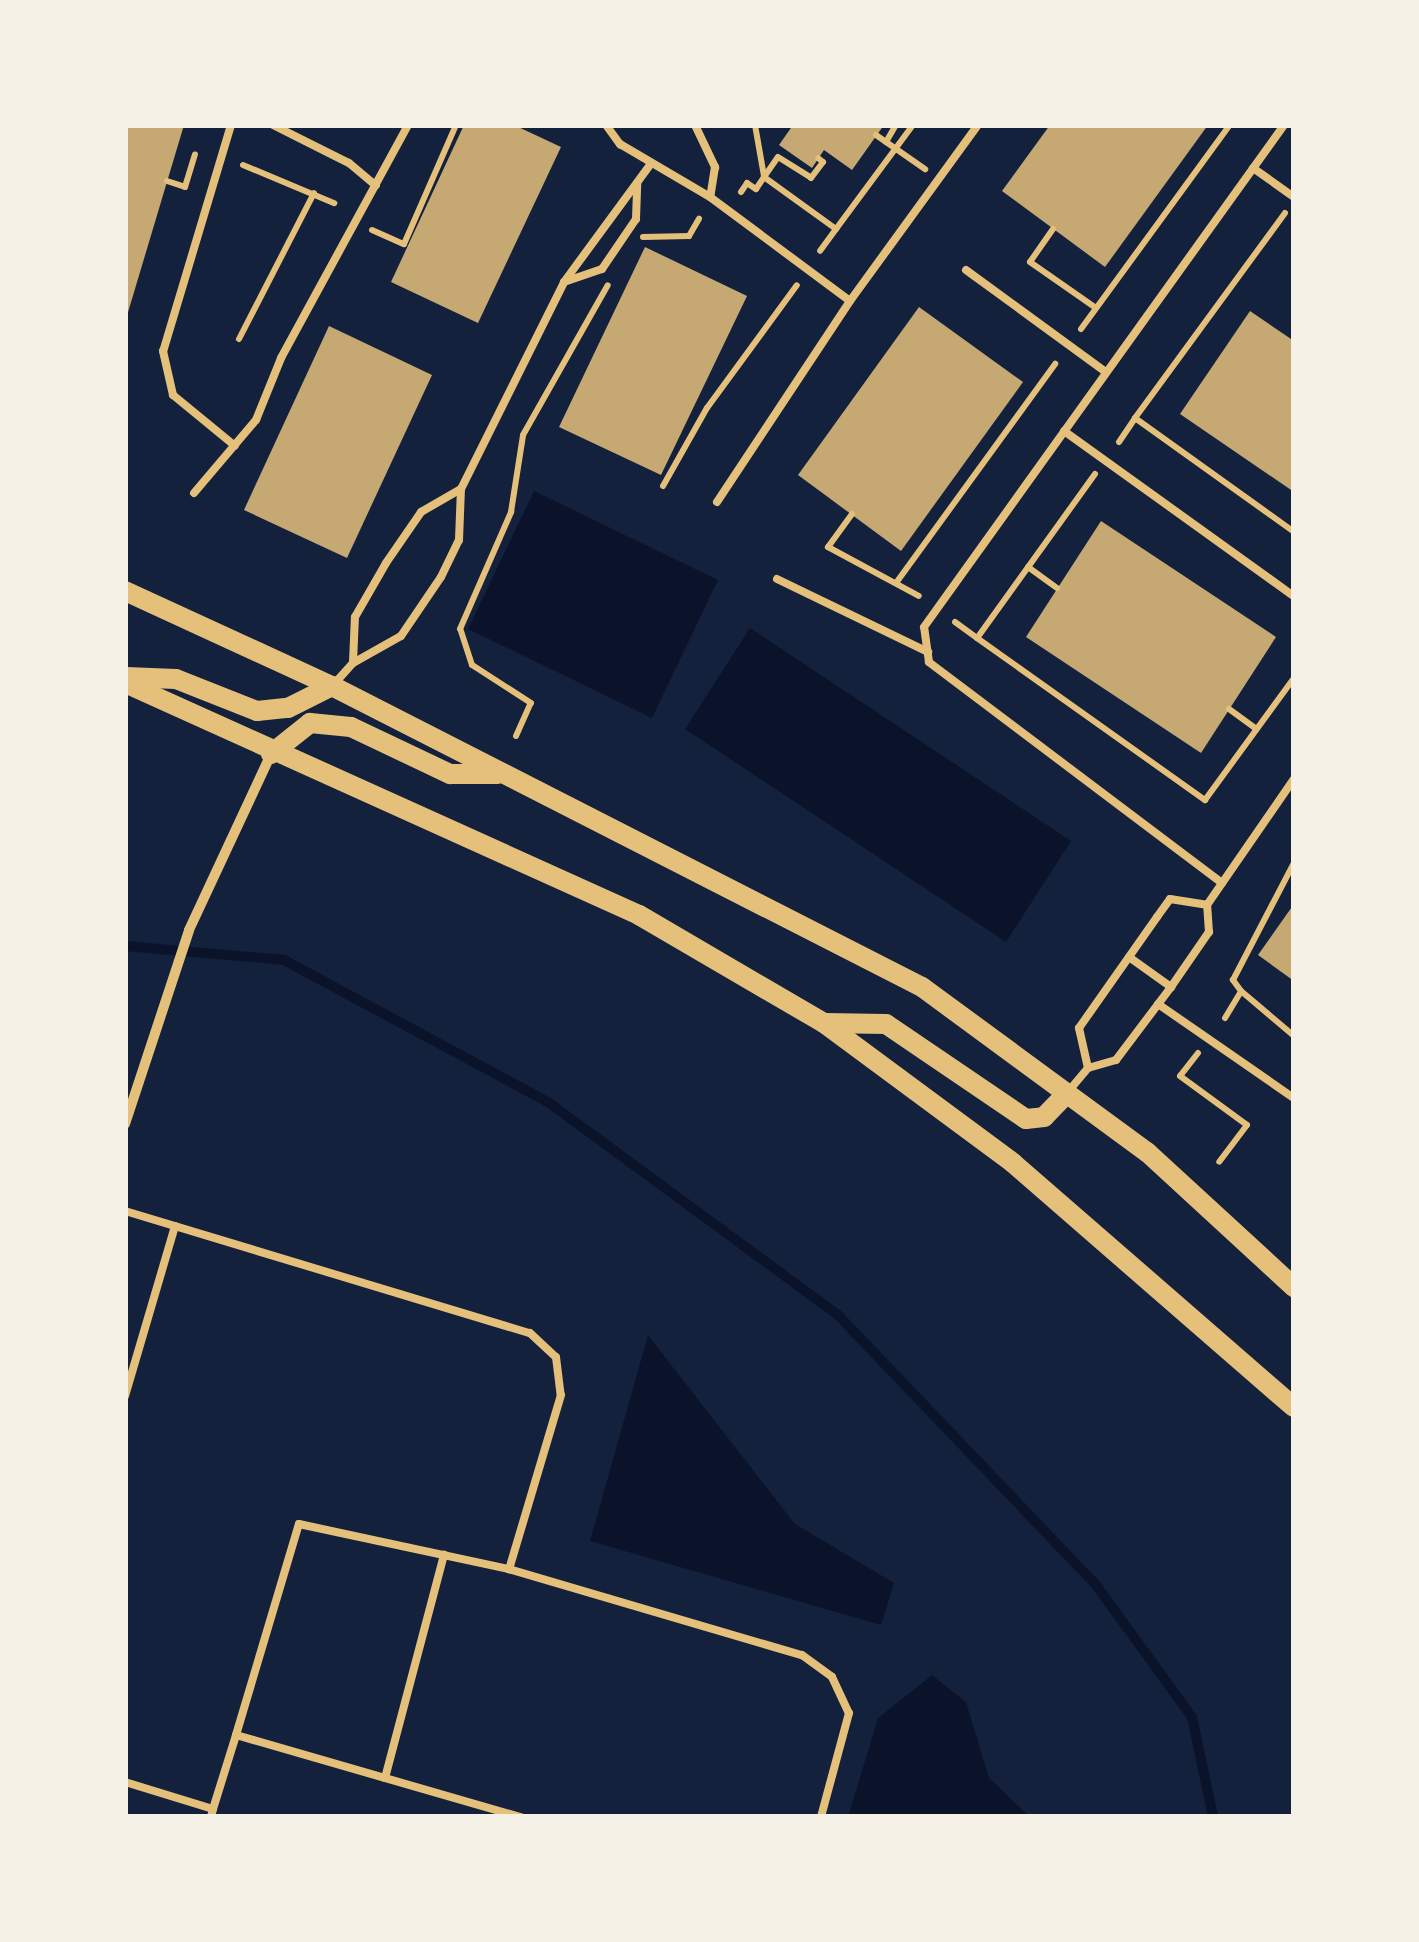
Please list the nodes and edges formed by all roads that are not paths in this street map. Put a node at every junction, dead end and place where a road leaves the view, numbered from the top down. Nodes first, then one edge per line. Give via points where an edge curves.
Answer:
1 (231, 125) edge
2 (273, 125) edge
3 (408, 125) edge
4 (606, 125) edge
5 (695, 125) edge
6 (978, 125) edge
7 (1284, 125) edge
8 (650, 165) junction
9 (1253, 168) junction
10 (637, 182) junction
11 (376, 186) junction
12 (1294, 197) edge
13 (710, 198) junction
14 (966, 270) dead end
15 (564, 282) junction
16 (850, 302) junction
17 (1106, 372) junction
18 (1064, 431) junction
19 (235, 446) junction
20 (461, 489) junction
21 (194, 493) dead end
22 (717, 502) dead end
23 (777, 579) dead end
24 (125, 590) edge
25 (1294, 596) edge
26 (928, 652) junction
27 (352, 663) junction
28 (125, 680) edge
29 (332, 686) junction
30 (271, 754) junction
31 (502, 774) junction
32 (1294, 779) edge
33 (1222, 883) junction
34 (1207, 905) junction
35 (1129, 957) junction
36 (1171, 987) junction
37 (1158, 1004) junction
38 (824, 1022) junction
39 (1088, 1068) junction
40 (1067, 1093) junction
41 (1294, 1098) edge
42 (125, 1124) edge
43 (125, 1211) edge
44 (175, 1226) junction
45 (1294, 1286) edge
46 (125, 1396) edge
47 (1294, 1407) edge
48 (444, 1555) junction
49 (509, 1569) junction
50 (236, 1735) junction
51 (385, 1778) junction
52 (125, 1782) edge
53 (212, 1813) edge
54 (521, 1817) edge
55 (820, 1817) edge

1 - 19 lane via 163,351 173,395
2 - 11 lane via 350,163
3 - 11 lane
4 - 8 lane
5 - 13 lane via 715,167
6 - 16 lane
7 - 9 lane
8 - 10 lane
8 - 13 lane
9 - 12 lane
9 - 17 lane
10 - 15 lane
10 - 15 lane via 636,219 602,268
11 - 19 lane via 283,355 256,420
13 - 16 lane
14 - 17 lane
15 - 20 lane
16 - 22 lane
17 - 18 lane
18 - 25 lane
18 - 26 lane via 924,628
19 - 21 lane
20 - 27 lane via 420,512 386,563 355,617
20 - 27 lane via 459,540 441,577 401,636
23 - 26 lane
24 - 29 main road
26 - 33 lane via 929,662
27 - 29 lane
28 - 29 main road via 176,679 257,711 288,708
28 - 30 main road
29 - 31 main road
30 - 31 main road via 310,723 351,727 450,774
30 - 38 main road via 639,915
30 - 42 street via 189,930
31 - 40 main road via 922,987
32 - 33 lane
33 - 34 lane
34 - 35 lane via 1170,899
34 - 36 lane via 1209,932
35 - 36 lane
35 - 39 lane via 1080,1028
36 - 37 lane
37 - 39 lane via 1116,1060
37 - 41 lane
38 - 40 main road via 886,1024 1026,1120 1044,1118
38 - 47 main road via 1013,1163
39 - 40 lane
40 - 45 main road via 1147,1152
43 - 44 lane
44 - 46 lane
44 - 49 lane via 530,1333 556,1357 562,1395
48 - 49 lane
48 - 50 lane via 299,1524
48 - 51 lane
49 - 55 lane via 802,1654 832,1677 849,1713
50 - 51 lane
50 - 53 lane
51 - 54 lane
52 - 53 lane

